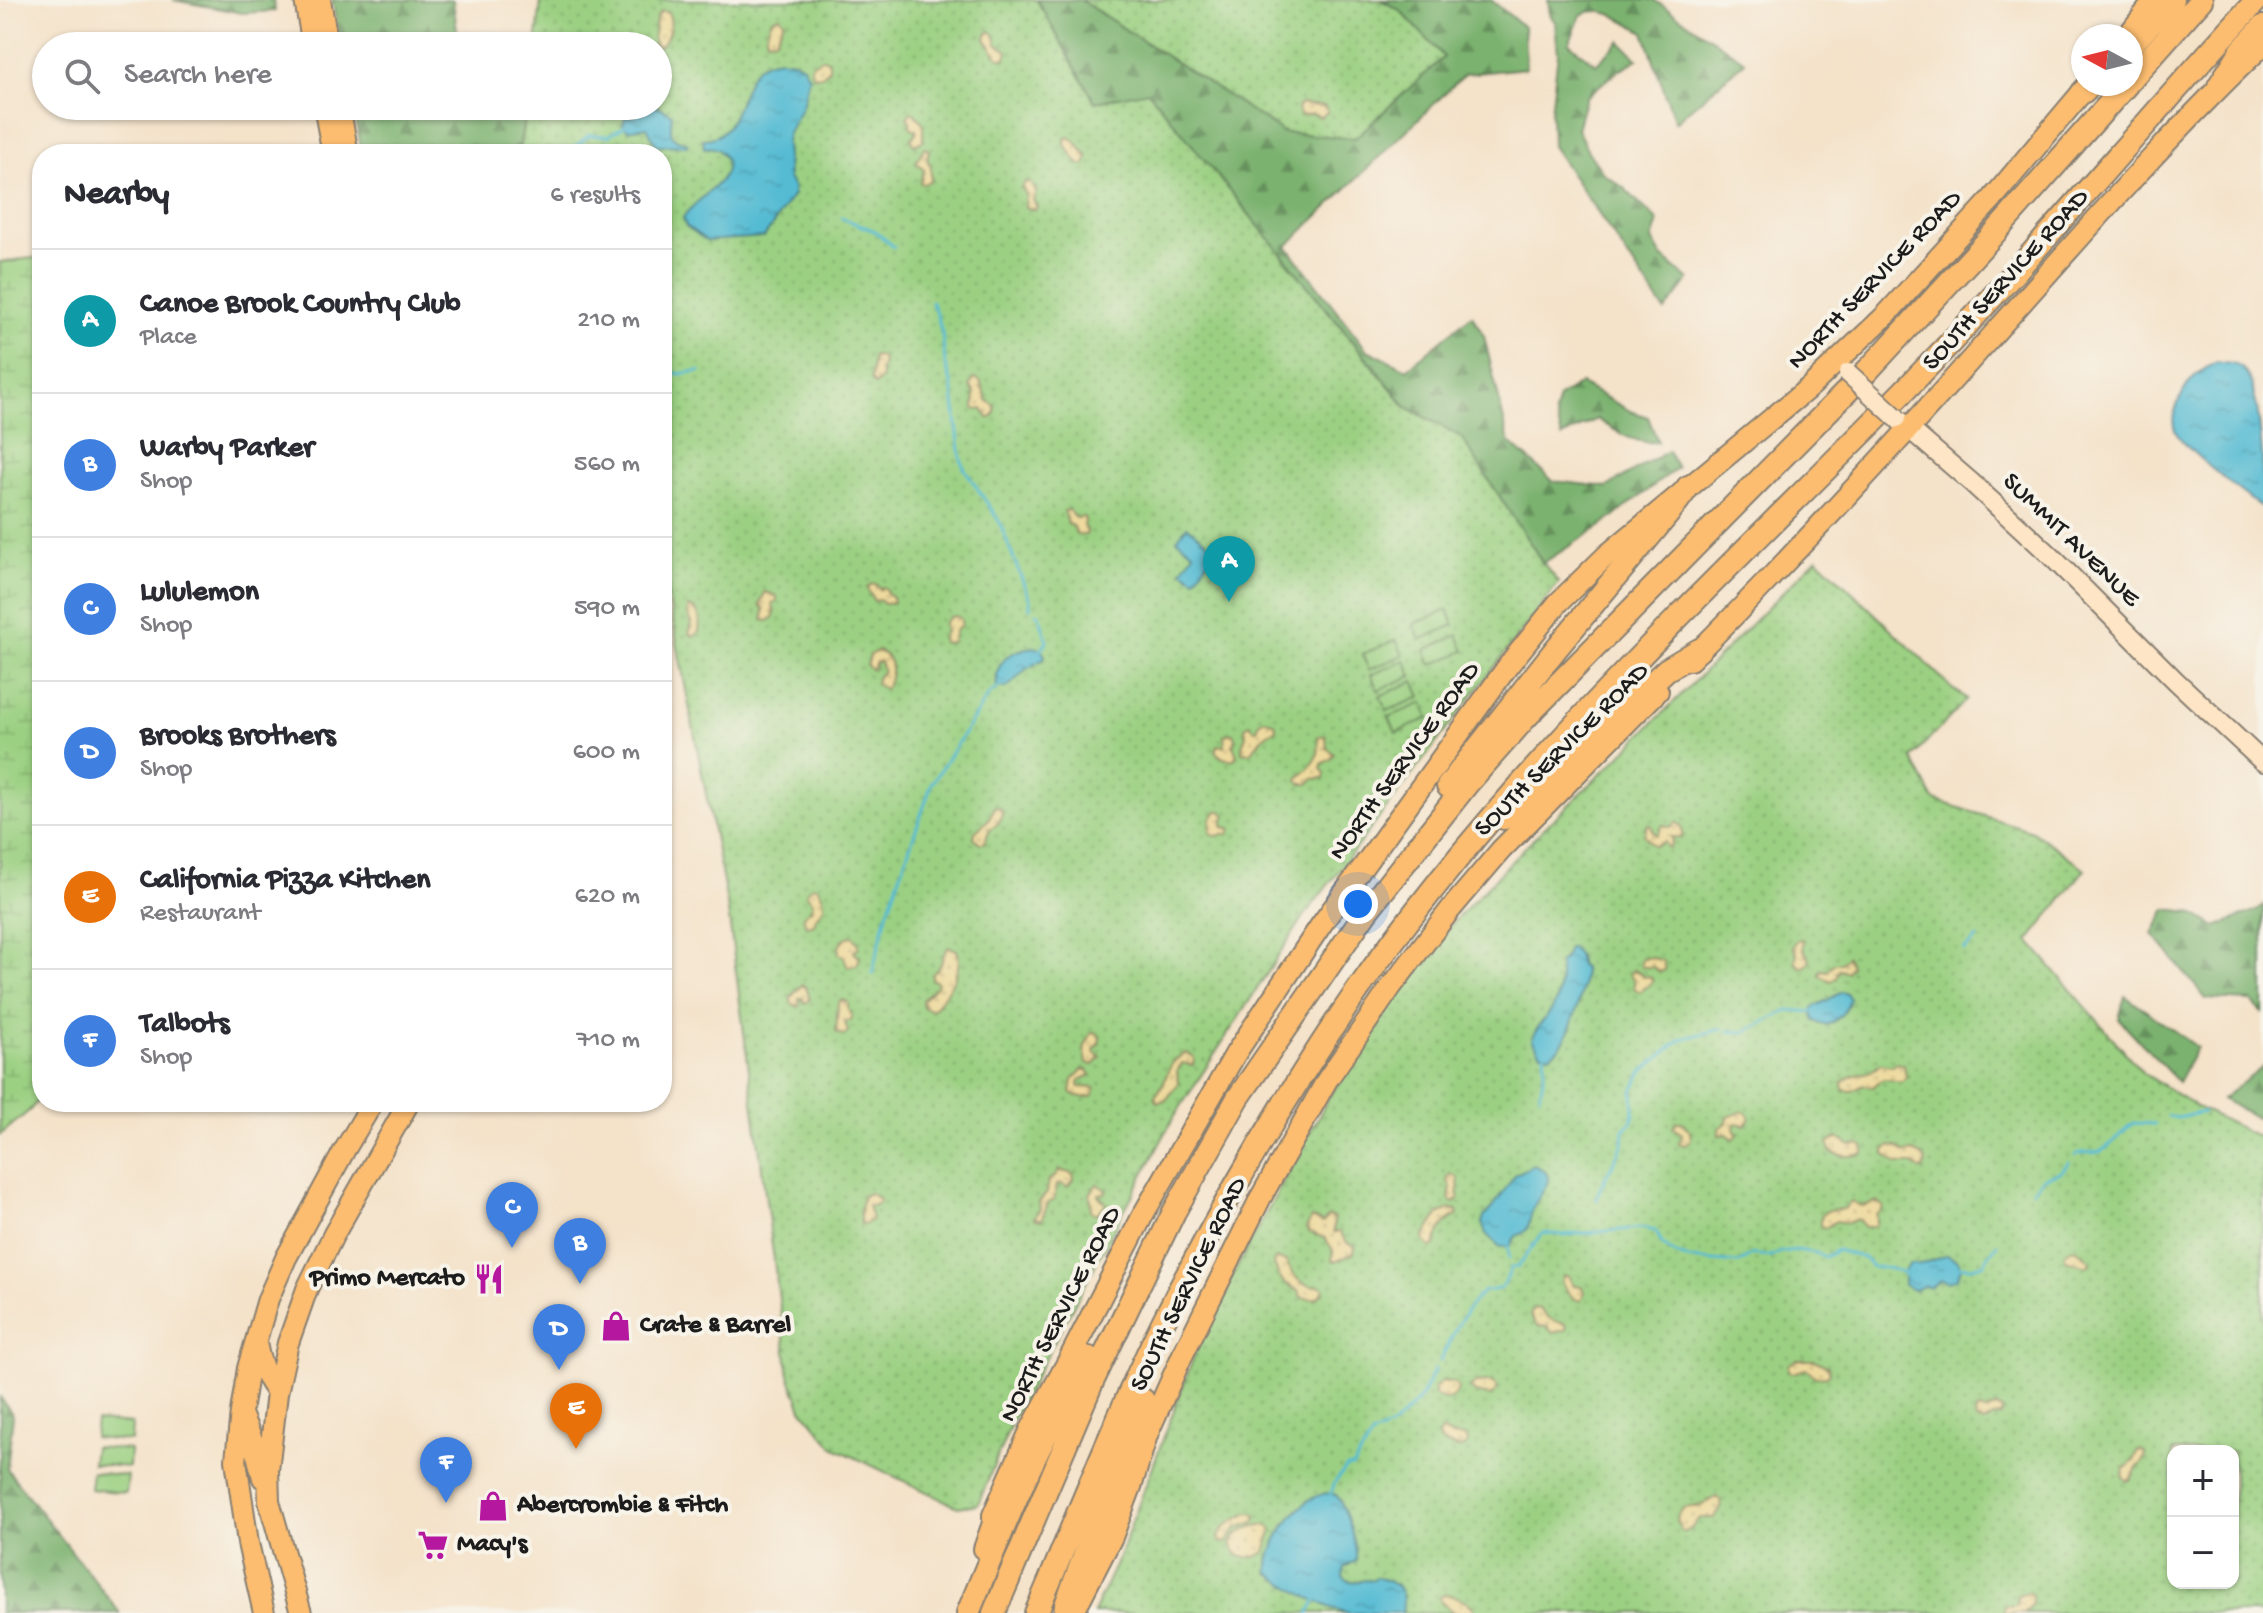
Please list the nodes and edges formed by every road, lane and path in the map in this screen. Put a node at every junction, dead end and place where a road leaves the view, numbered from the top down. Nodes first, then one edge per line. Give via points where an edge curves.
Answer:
1 (305, 0) edge
2 (320, 0) edge
3 (2155, 0) edge
4 (2172, 0) edge
5 (2201, 0) edge
6 (2257, 0) edge
7 (2136, 24) edge
8 (2263, 27) edge
9 (311, 32) edge
10 (326, 32) edge
11 (2143, 32) edge
12 (2263, 45) edge
13 (2143, 65) edge
14 (2219, 86) junction
15 (2080, 96) edge
16 (2116, 96) edge
17 (327, 120) edge
18 (342, 120) edge
19 (331, 144) edge
20 (346, 144) edge
21 (1842, 367) junction
22 (1903, 424) junction
23 (1688, 487) junction
24 (1699, 650) junction
25 (2263, 762) edge
26 (1481, 828) junction
27 (1322, 973) junction
28 (367, 1112) edge
29 (403, 1112) edge
30 (385, 1145) junction
31 (344, 1151) junction
32 (362, 1184) junction
33 (322, 1193) junction
34 (1183, 1285) junction
35 (1135, 1292) junction
36 (256, 1343) junction
37 (277, 1393) junction
38 (241, 1412) junction
39 (269, 1501) junction
40 (264, 1613) edge
41 (301, 1613) edge
42 (959, 1613) edge
43 (968, 1613) edge
44 (994, 1613) edge
45 (1036, 1613) edge
46 (1065, 1613) edge
47 (1073, 1613) edge

1 - 9 main road
2 - 10 main road
3 - 7 main road
4 - 11 highway
5 - 13 highway
6 - 26 highway via 1960,333 1616,679
8 - 14 highway
12 - 14 main road, SOUTH SERVICE ROAD
14 - 22 main road, SOUTH SERVICE ROAD
15 - 21 main road, NORTH SERVICE ROAD
16 - 27 highway via 1869,369 1527,716 1413,850
17 - 19 main road
18 - 20 main road
21 - 22 street, SUMMIT AVENUE, bridge
21 - 23 main road, NORTH SERVICE ROAD
22 - 24 main road, SOUTH SERVICE ROAD
22 - 25 street, SUMMIT AVENUE via 2049,554
23 - 27 highway via 1465,763
23 - 42 main road, NORTH SERVICE ROAD via 1558,603 1321,925 1236,1053 1144,1213 1030,1431
24 - 26 highway via 1666,670 1510,815
24 - 47 main road, SOUTH SERVICE ROAD via 1501,850 1391,987 1327,1080 1261,1197 1182,1356 1147,1435 1112,1537
26 - 34 highway via 1311,1060 1222,1207
27 - 35 highway via 1238,1098
28 - 31 main road
29 - 30 main road
30 - 31 main road
30 - 32 main road
31 - 33 main road
32 - 33 main road
32 - 37 main road via 307,1289
33 - 36 main road via 286,1258
34 - 45 highway
34 - 46 highway via 1172,1328
35 - 43 highway via 1051,1423
35 - 44 highway
36 - 37 main road
36 - 38 main road
37 - 39 main road
38 - 39 main road
38 - 40 main road via 237,1477
39 - 41 main road

